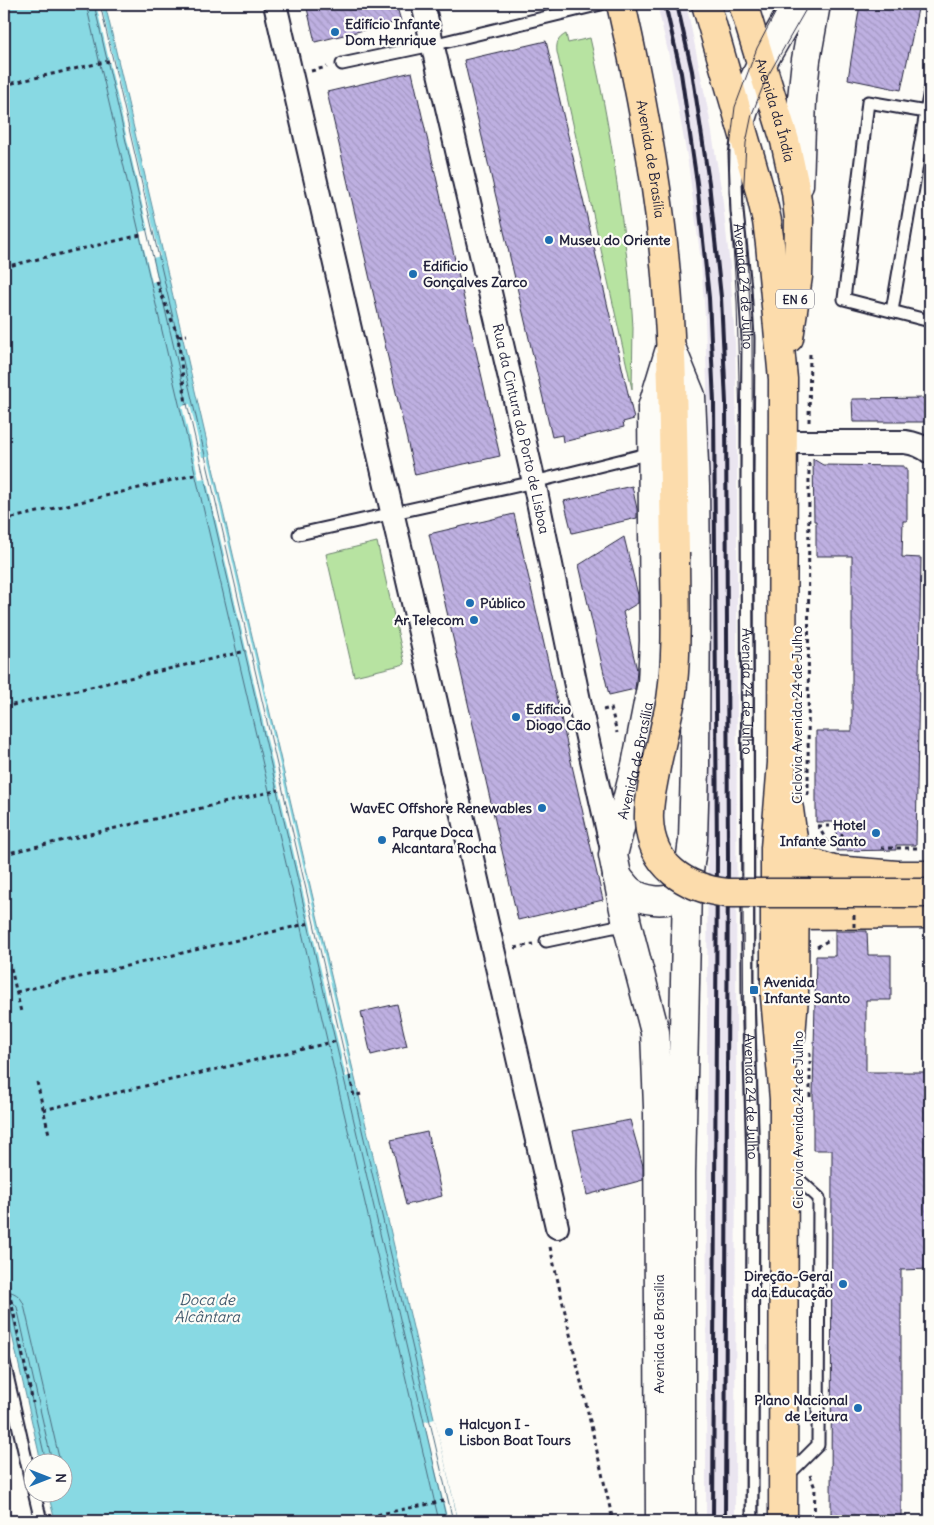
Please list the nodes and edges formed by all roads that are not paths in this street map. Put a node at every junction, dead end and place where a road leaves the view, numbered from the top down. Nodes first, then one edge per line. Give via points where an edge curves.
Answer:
1 (275, 4) edge
2 (423, 4) edge
3 (601, 4) edge
4 (621, 4) edge
5 (706, 4) edge
6 (743, 4) edge
7 (796, 4) edge
8 (816, 4) edge
9 (432, 45) junction
10 (342, 64) road end
11 (761, 65) junction
12 (930, 91) edge
13 (926, 112) junction
14 (740, 123) junction
15 (798, 219) junction
16 (892, 311) junction
17 (930, 321) edge
18 (671, 346) junction
19 (783, 379) junction
20 (796, 442) junction
21 (930, 452) edge
22 (651, 453) junction
23 (534, 482) junction
24 (392, 513) junction
25 (299, 534) dead end
26 (785, 851) junction
27 (615, 866) junction
28 (930, 875) edge
29 (687, 887) junction
30 (930, 893) edge
31 (930, 914) edge
32 (795, 915) junction
33 (627, 924) junction
34 (546, 941) road end
35 (797, 1099) junction
36 (784, 1166) junction
37 (670, 1173) junction
38 (553, 1233) road end
39 (4, 1362) edge
40 (24, 1452) edge
41 (783, 1480) junction
42 (36, 1502) edge
43 (674, 1504) edge
44 (41, 1521) edge
45 (660, 1521) edge
46 (752, 1521) edge
47 (783, 1521) edge

1 - 24 street
2 - 9 street, Rua da Cintura do Porto de Lisboa
3 - 9 lane
4 - 18 main road, Avenida de Brasília via 645,114 655,181
5 - 14 main road
6 - 11 main road, Avenida da Índia / EN 6
7 - 11 street
8 - 15 street via 802,99
9 - 10 lane
9 - 23 street, Rua da Cintura do Porto de Lisboa
11 - 14 street
11 - 15 main road, Avenida da Índia / EN 6 via 785,141
12 - 13 lane
13 - 16 lane
13 - 16 lane via 868,102 844,299
14 - 19 main road, Avenida 24 de Julho via 767,221
14 - 46 lane, Avenida 24 de Julho via 735,154 748,338
15 - 19 main road, Avenida 24 de Julho / EN 6 via 798,276
16 - 17 lane
18 - 22 street, Avenida de Brasília via 652,408
18 - 29 street, Avenida de Brasília via 691,396 695,486 695,767 693,840
18 - 30 main road, bridge via 675,661 674,684 649,800 652,841 662,860 675,874 694,886 714,892
19 - 20 main road, Avenida 24 de Julho
20 - 21 street via 905,442 915,443
20 - 26 main road, Avenida 24 de Julho via 782,764
22 - 23 lane
22 - 27 street, Avenida de Brasília via 652,683
23 - 24 lane
23 - 27 street, Rua da Cintura do Porto de Lisboa
24 - 25 lane
24 - 38 street via 494,953
26 - 28 main road via 833,870
26 - 32 main road, Avenida 24 de Julho
26 - 35 main road, Avenida 24 de Julho via 775,997
27 - 29 street via 630,891 641,897 670,899
27 - 33 street, Avenida de Brasília
29 - 37 street, Avenida de Brasília
31 - 32 main road
32 - 35 main road, Avenida 24 de Julho
33 - 34 lane
33 - 37 street, Avenida de Brasília via 656,1032
35 - 36 main road, Avenida 24 de Julho
36 - 41 main road, Avenida 24 de Julho
36 - 41 lane via 819,1198 818,1445
37 - 43 street, Avenida de Brasília
39 - 40 lane
41 - 47 main road, Avenida 24 de Julho
42 - 44 lane
43 - 45 street, Avenida de Brasília

